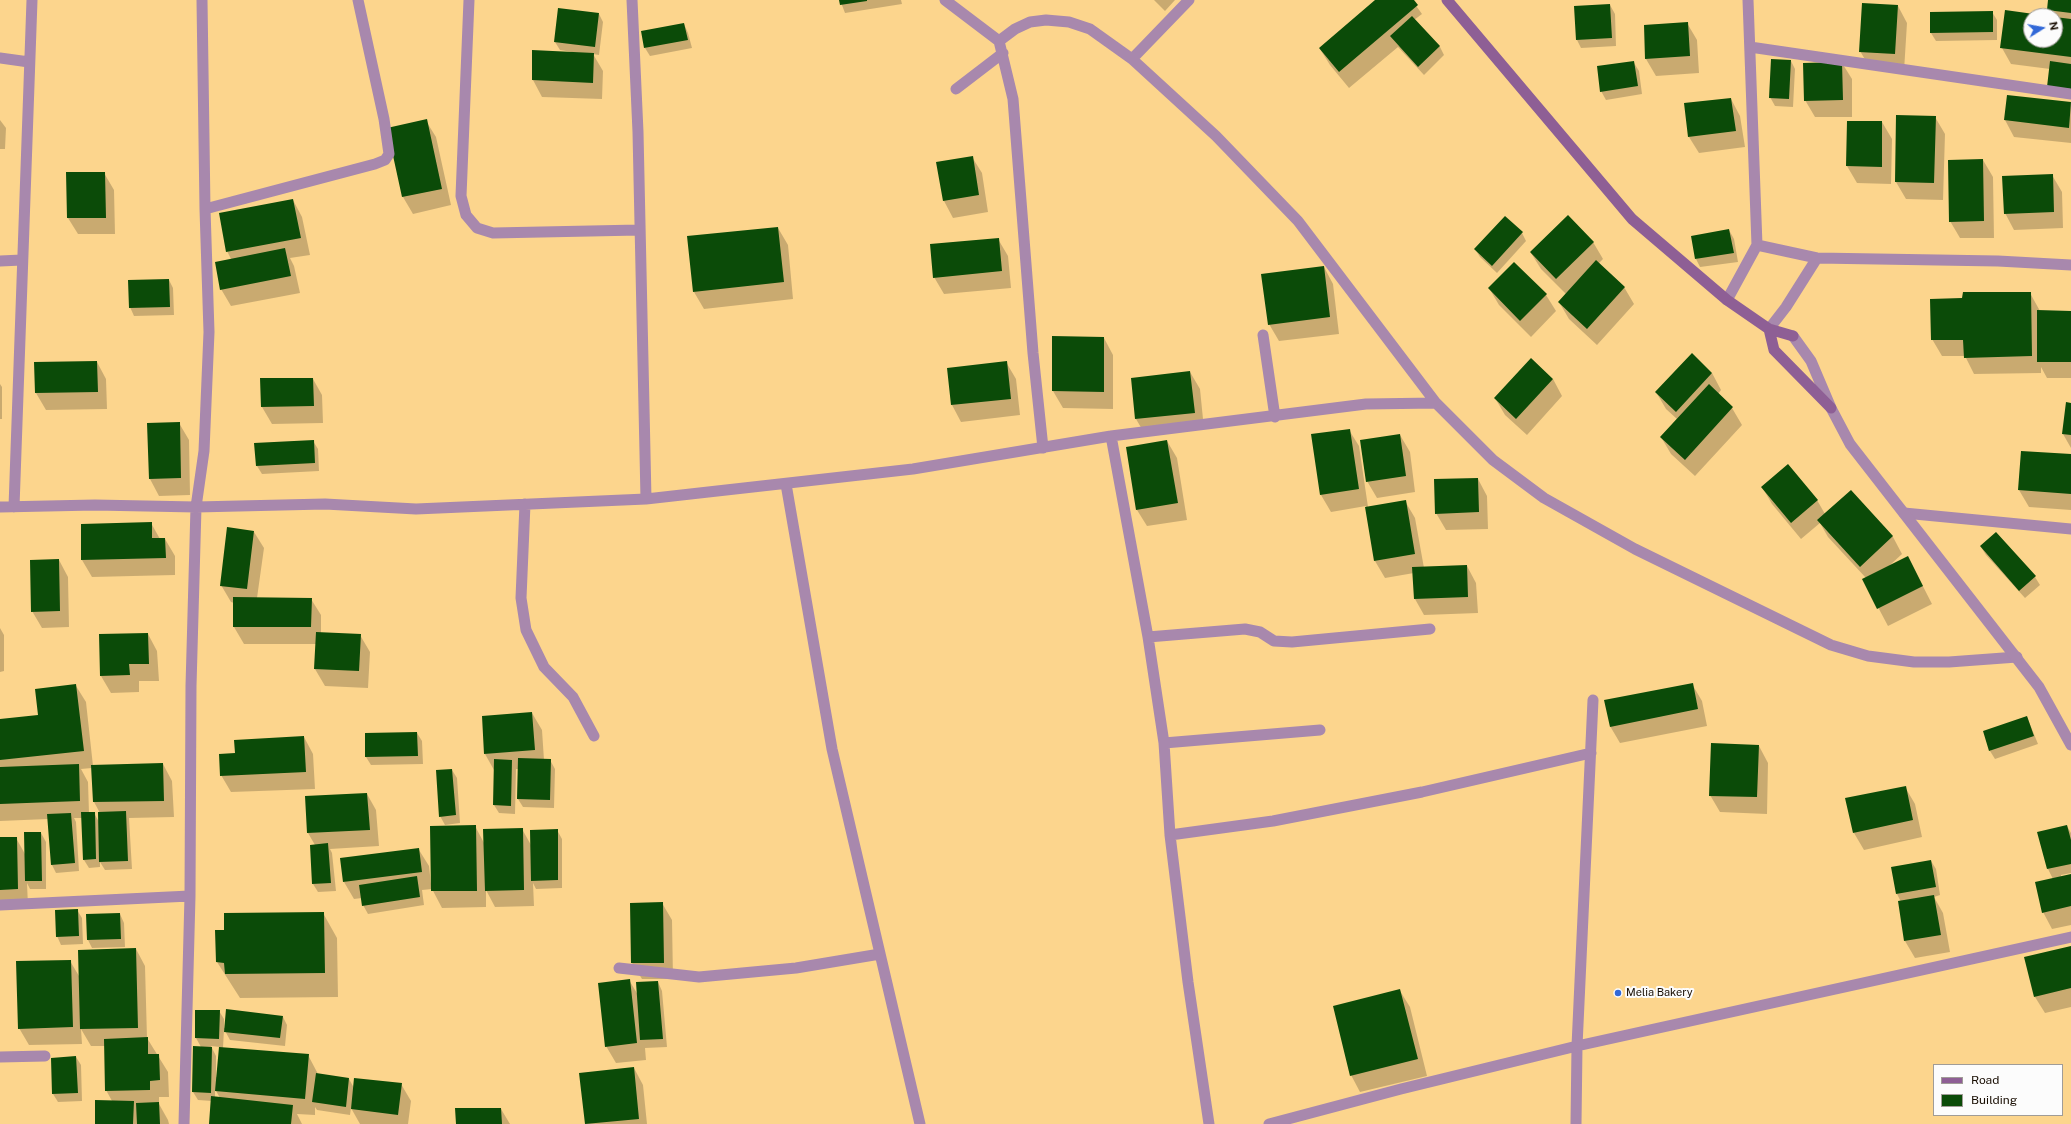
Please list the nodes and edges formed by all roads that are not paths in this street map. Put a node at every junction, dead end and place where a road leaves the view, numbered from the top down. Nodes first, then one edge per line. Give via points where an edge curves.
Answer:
1 (32, 0) edge
2 (202, 0) edge
3 (358, 0) edge
4 (469, 0) edge
5 (632, 0) edge
6 (945, 0) edge
7 (1188, 0) edge
8 (1447, 0) edge
9 (1748, 0) edge
10 (999, 41) junction
11 (1750, 47) junction
12 (1003, 53) junction
13 (0, 58) edge
14 (1132, 59) junction
15 (29, 62) junction
16 (956, 89) dead end
17 (2071, 94) edge
18 (205, 209) junction
19 (639, 230) junction
20 (1757, 245) junction
21 (1817, 258) junction
22 (22, 260) junction
23 (0, 261) edge
24 (2071, 265) edge
25 (1727, 300) junction
26 (1769, 329) junction
27 (1264, 335) dead end
28 (1793, 336) joint
29 (1436, 403) junction
30 (1831, 408) junction
31 (1275, 417) junction
32 (1111, 436) junction
33 (1043, 448) junction
34 (786, 484) junction
35 (646, 499) junction
36 (525, 504) junction
37 (0, 507) edge
38 (14, 507) junction
39 (196, 508) junction
40 (1904, 513) junction
41 (2071, 529) edge
42 (1430, 629) dead end
43 (1148, 637) junction
44 (2017, 657) junction
45 (1594, 700) dead end
46 (1320, 730) dead end
47 (594, 736) dead end
48 (1164, 743) junction
49 (2071, 744) edge
50 (1591, 753) junction
51 (1170, 835) junction
52 (190, 896) junction
53 (0, 905) edge
54 (2071, 937) edge
55 (880, 954) junction
56 (619, 968) dead end
57 (1577, 1046) junction
58 (45, 1056) dead end
59 (0, 1057) edge
60 (184, 1124) edge
61 (920, 1124) edge
62 (1209, 1124) edge
63 (1269, 1124) edge
64 (1576, 1124) edge

1 - 15 street
2 - 18 street
3 - 18 street via 384,119 389,154 385,160
4 - 19 street via 461,196 466,215 477,228 493,233
5 - 19 street
6 - 10 street
7 - 14 street
8 - 25 main road via 1632,219
9 - 11 street
10 - 12 street
10 - 14 street via 1030,22 1069,22 1090,29
11 - 17 street
11 - 20 street
12 - 16 street
12 - 33 street via 1013,99
13 - 15 street
14 - 29 street via 1216,136 1298,221
15 - 22 street
18 - 39 street via 209,332 204,451
19 - 35 street
20 - 21 street
20 - 25 street
21 - 24 street
21 - 26 street
22 - 23 street
22 - 38 street
25 - 26 main road
26 - 28 main road
26 - 30 main road via 1774,350
27 - 31 street
28 - 30 street via 1811,361
29 - 31 street via 1378,403
29 - 44 street via 1493,460 1544,498 1634,549 1831,645 1868,656 1914,662
30 - 40 street via 1850,444
31 - 32 street
32 - 33 street
32 - 43 street
33 - 34 street via 913,469
34 - 35 street
34 - 55 street via 832,750
35 - 36 street
36 - 39 street via 416,509 325,504
36 - 47 street via 521,598 526,630 544,667 573,698
37 - 38 street
38 - 39 street via 95,505
39 - 52 street via 191,686
40 - 41 street
40 - 44 street
42 - 43 street via 1292,642 1274,641 1260,632 1245,629
43 - 48 street
44 - 49 street via 2039,687
45 - 50 street
46 - 48 street
48 - 51 street
50 - 51 street via 1422,792 1273,821
50 - 57 street
51 - 62 street
52 - 53 street
52 - 60 street
54 - 57 street
55 - 56 street via 796,968 699,977
55 - 61 street
57 - 63 street
57 - 64 street
58 - 59 street

